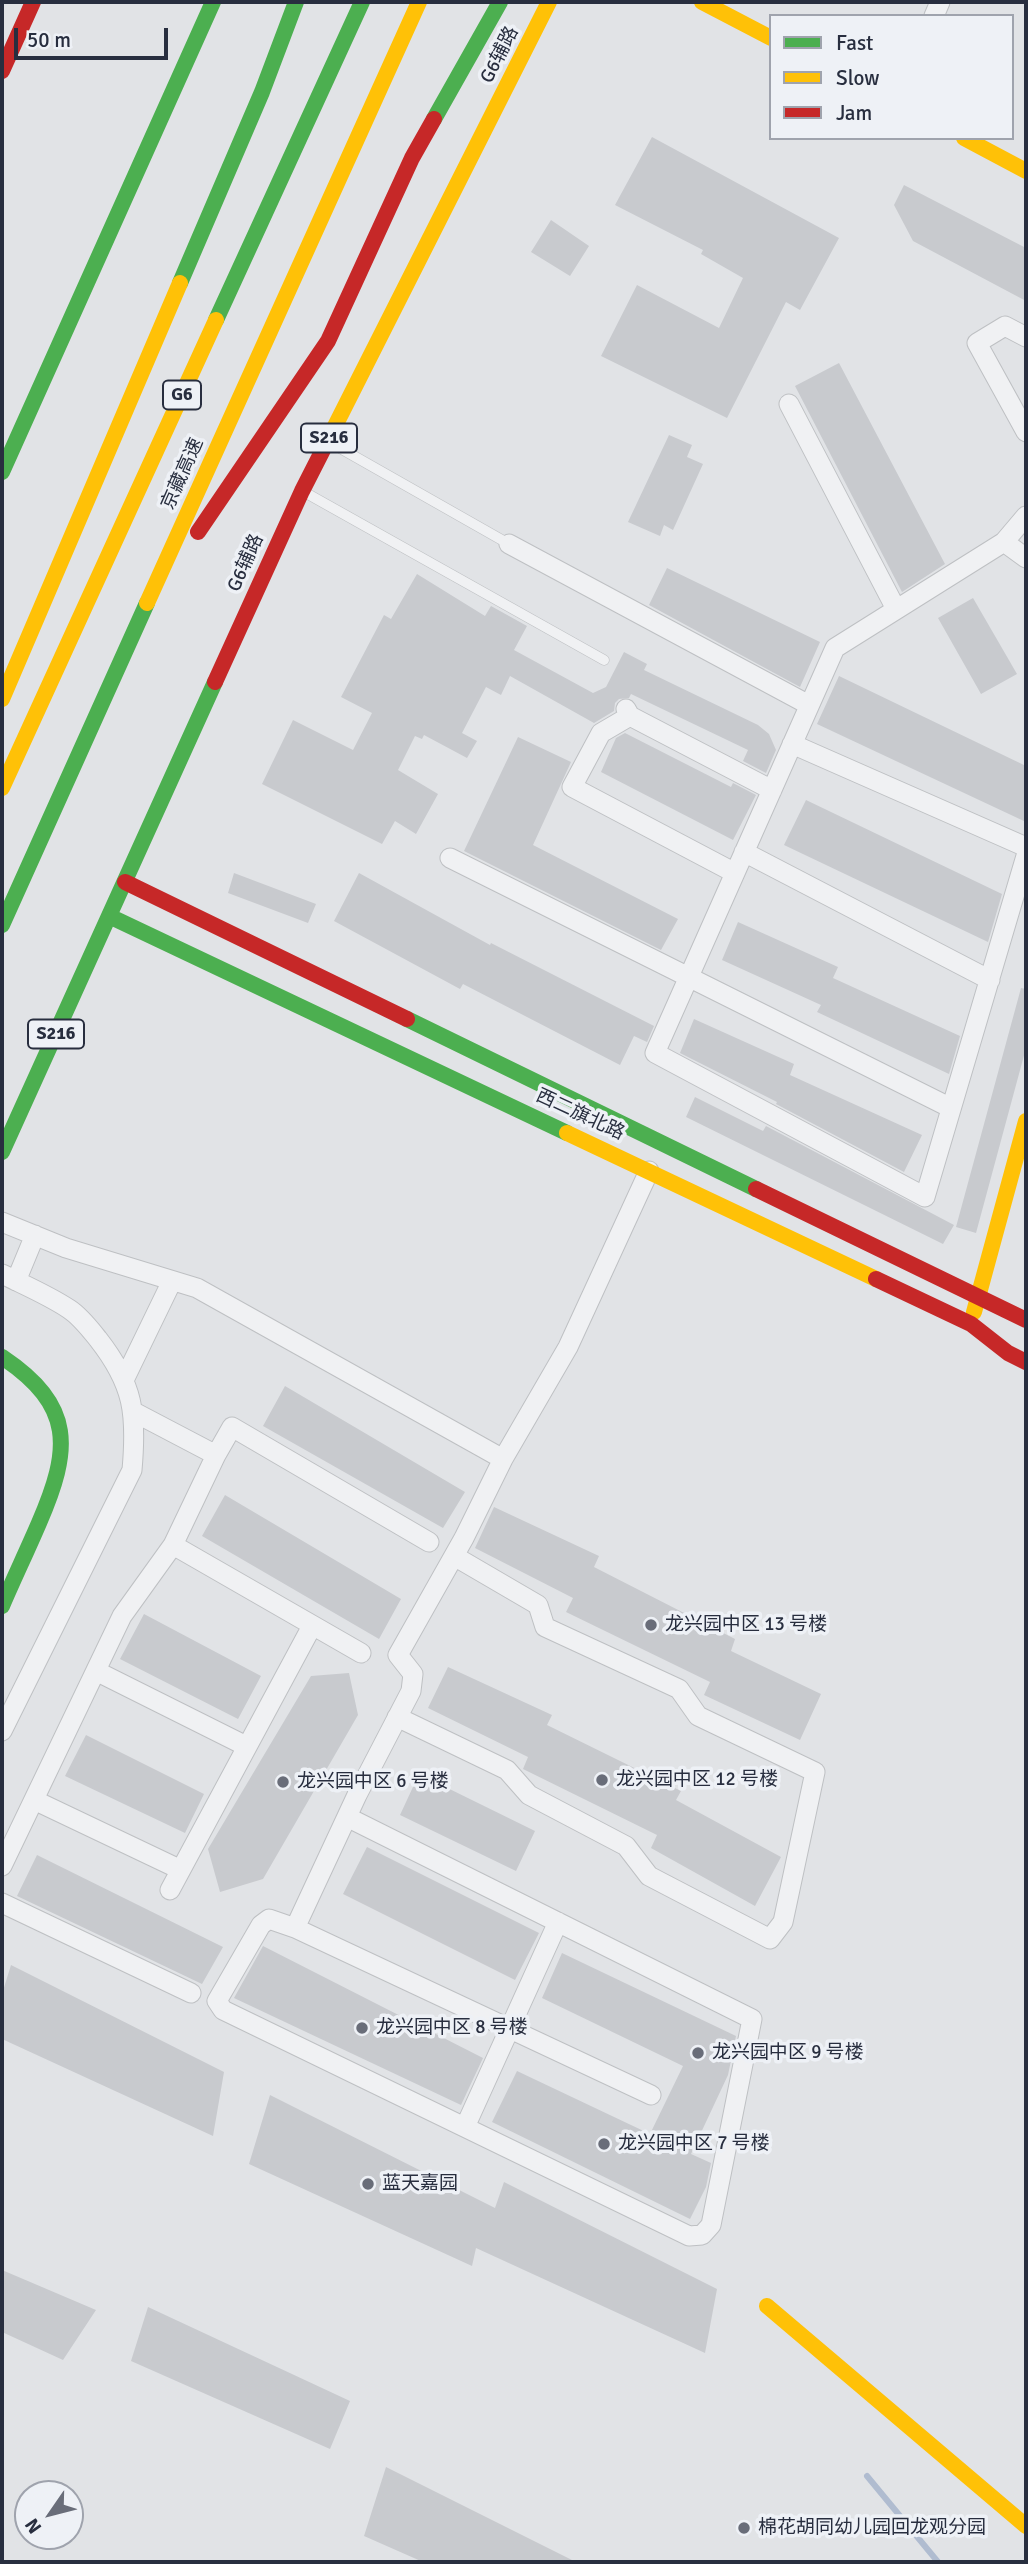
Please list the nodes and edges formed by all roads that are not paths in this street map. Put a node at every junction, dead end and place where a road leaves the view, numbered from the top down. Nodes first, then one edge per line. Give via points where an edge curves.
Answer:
1 (33, 2) edge
2 (213, 2) edge
3 (296, 2) edge
4 (362, 2) edge
5 (419, 2) edge
6 (500, 2) edge
7 (550, 2) edge
8 (702, 2) edge
9 (769, 37) edge
10 (2, 71) edge
11 (968, 140) edge
12 (1026, 171) edge
13 (1026, 337) edge
14 (789, 404) dead end
15 (1026, 432) edge
16 (328, 441) junction
17 (2, 472) edge
18 (302, 491) junction
19 (1026, 516) edge
20 (1004, 542) junction
21 (509, 544) joint
22 (1026, 558) edge
23 (896, 610) junction
24 (143, 614) junction
25 (604, 660) dead end
26 (2, 699) edge
27 (809, 705) junction
28 (792, 744) junction
29 (2, 788) edge
30 (772, 790) junction
31 (1026, 847) edge
32 (744, 852) junction
33 (1026, 856) edge
34 (450, 858) dead end
35 (735, 873) junction
36 (125, 882) junction
37 (109, 916) junction
38 (2, 925) edge
39 (689, 977) junction
40 (990, 980) junction
41 (951, 1108) junction
42 (1026, 1121) edge
43 (2, 1152) edge
44 (649, 1171) junction
45 (2, 1223) edge
46 (35, 1236) junction
47 (9, 1278) edge
48 (172, 1281) junction
49 (978, 1296) junction
50 (1026, 1321) edge
51 (971, 1324) junction
52 (2, 1357) edge
53 (1026, 1362) edge
54 (2, 1374) edge
55 (124, 1380) junction
56 (30, 1402) dead end
57 (134, 1412) junction
58 (43, 1432) dead end
59 (216, 1455) junction
60 (503, 1459) junction
61 (429, 1542) dead end
62 (173, 1545) junction
63 (454, 1556) junction
64 (2, 1569) edge
65 (2, 1606) edge
66 (312, 1626) junction
67 (360, 1653) dead end
68 (96, 1671) junction
69 (397, 1717) junction
70 (2, 1731) edge
71 (246, 1746) junction
72 (34, 1800) junction
73 (346, 1817) junction
74 (2, 1867) edge
75 (179, 1869) junction
76 (170, 1890) dead end
77 (2, 1903) edge
78 (558, 1922) junction
79 (295, 1928) junction
80 (191, 1993) dead end
81 (510, 2029) junction
82 (651, 2095) dead end
83 (465, 2127) junction
84 (767, 2306) dead end
85 (1026, 2526) edge

1 - 10 main road
2 - 17 main road
3 - 26 main road via 262,92
4 - 29 main road, 京藏高速 / G6
5 - 24 main road, 京藏高速
6 - 24 main road via 412,158 328,341
7 - 16 main road, G6辅路 / S216
8 - 9 main road
11 - 12 main road
13 - 15 street via 1005,326 977,343
14 - 23 street
16 - 18 main road, G6辅路 / S216
16 - 21 lane
18 - 25 lane
18 - 36 main road, G6辅路 / S216
19 - 20 street
20 - 22 street
20 - 23 street
21 - 27 street
23 - 27 street via 835,648
24 - 38 main road, 京藏高速
27 - 28 street
28 - 30 street
28 - 31 street
30 - 32 street
30 - 35 street via 628,713 601,733 572,787
32 - 35 street
32 - 40 street
33 - 40 street
34 - 39 street
35 - 39 street
36 - 37 main road, G6辅路 / S216
36 - 49 main road, 西二旗北路
37 - 43 main road, G6辅路 / S216
37 - 44 main road, 西二旗北路
39 - 41 street
39 - 41 street via 655,1053 925,1197
40 - 41 street
42 - 49 main road
44 - 51 main road, 西二旗北路
44 - 60 street via 568,1347
45 - 46 street
46 - 47 street
46 - 48 street
47 - 55 street via 70,1310 89,1327
48 - 55 street
48 - 60 street via 197,1288
49 - 50 main road, 西二旗北路
49 - 51 main road
51 - 53 main road, 西二旗北路
52 - 65 main road via 45,1394 54,1408 62,1440 57,1480
54 - 56 main road
55 - 57 street
57 - 59 street
57 - 70 street via 132,1470
58 - 64 main road via 42,1475
59 - 61 street via 232,1427
59 - 62 street
60 - 63 street
62 - 66 street
62 - 68 street via 122,1616
63 - 69 street via 398,1655 413,1674 411,1691
63 - 69 street via 538,1605 545,1627 679,1689 698,1716 815,1772 783,1922 771,1939 649,1876 626,1846 529,1795 508,1770
66 - 67 street
66 - 71 street
68 - 71 street
68 - 72 street
69 - 73 street
71 - 75 street
72 - 74 street
72 - 75 street
73 - 78 street
73 - 79 street
75 - 76 street
77 - 80 street
78 - 81 street
78 - 83 street via 752,2019 711,2225 702,2235 689,2236
79 - 81 street
79 - 83 street via 270,1919 261,1925 217,2001 223,2010
81 - 82 street
81 - 83 street
84 - 85 main road

